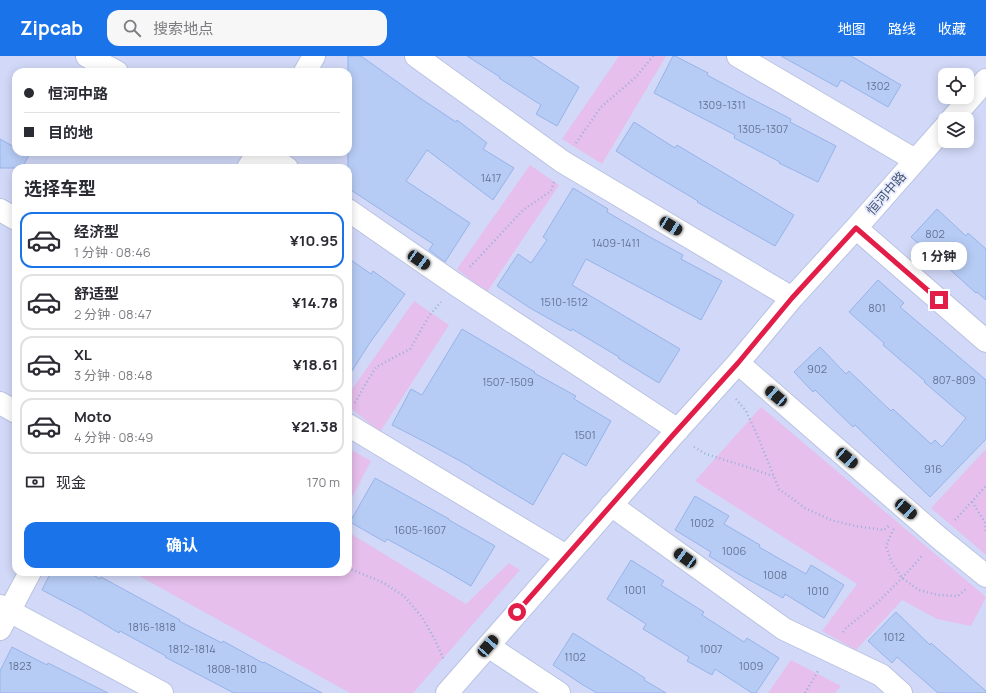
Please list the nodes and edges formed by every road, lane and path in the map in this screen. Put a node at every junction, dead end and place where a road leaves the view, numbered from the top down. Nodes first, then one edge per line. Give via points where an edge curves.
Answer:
1 (87, 56) edge
2 (314, 56) edge
3 (416, 56) edge
4 (653, 56) edge
5 (738, 56) edge
6 (110, 68) edge
7 (307, 68) edge
8 (983, 88) edge
9 (959, 112) edge
10 (938, 134) edge
11 (269, 156) edge
12 (915, 160) junction
13 (563, 162) junction
14 (280, 164) edge
15 (0, 210) edge
16 (352, 213) edge
17 (12, 217) edge
18 (856, 228) junction
19 (455, 284) junction
20 (792, 298) junction
21 (986, 341) edge
22 (738, 363) junction
23 (721, 382) junction
24 (0, 403) edge
25 (12, 410) edge
26 (352, 413) edge
27 (352, 416) edge
28 (676, 432) junction
29 (774, 476) junction
30 (986, 486) edge
31 (972, 502) junction
32 (611, 505) junction
33 (906, 509) junction
34 (986, 530) edge
35 (938, 537) junction
36 (566, 556) junction
37 (352, 570) edge
38 (983, 574) edge
39 (27, 576) edge
40 (902, 578) junction
41 (3, 615) edge
42 (488, 646) junction
43 (829, 650) junction
44 (454, 685) edge
45 (162, 693) edge
46 (559, 693) edge
47 (805, 693) edge
48 (900, 693) edge

1 - 6 street
2 - 7 street
3 - 13 street
4 - 13 path via 636,77 601,107
5 - 12 street
8 - 9 street
10 - 12 street, 恒河中路
11 - 14 street
12 - 18 street, 恒河中路
13 - 19 path via 551,191 523,210
13 - 20 street
15 - 17 street
16 - 19 street
18 - 20 street, 恒河中路
18 - 21 street
19 - 26 path via 429,316 410,350 376,367
19 - 28 street
20 - 22 street, 恒河中路
22 - 23 street, 恒河中路
22 - 33 street
23 - 28 street, 恒河中路
23 - 29 path via 746,411
24 - 25 street
27 - 36 street
28 - 29 path via 706,454
28 - 32 street, 恒河中路
29 - 33 path via 779,489 805,508 831,520 884,530
30 - 31 path
31 - 34 path via 985,522
31 - 35 path
32 - 36 street, 恒河中路
32 - 43 street via 784,629
33 - 35 street
33 - 40 path via 886,547 892,563
35 - 38 street
35 - 40 path
36 - 42 street, 恒河中路
37 - 44 path via 384,583 404,596 434,638
38 - 40 path via 958,596 938,595 919,590
39 - 41 street
40 - 43 path via 846,628
41 - 45 street
42 - 44 street, 恒河中路
42 - 46 street
43 - 47 path
43 - 48 street via 881,675

